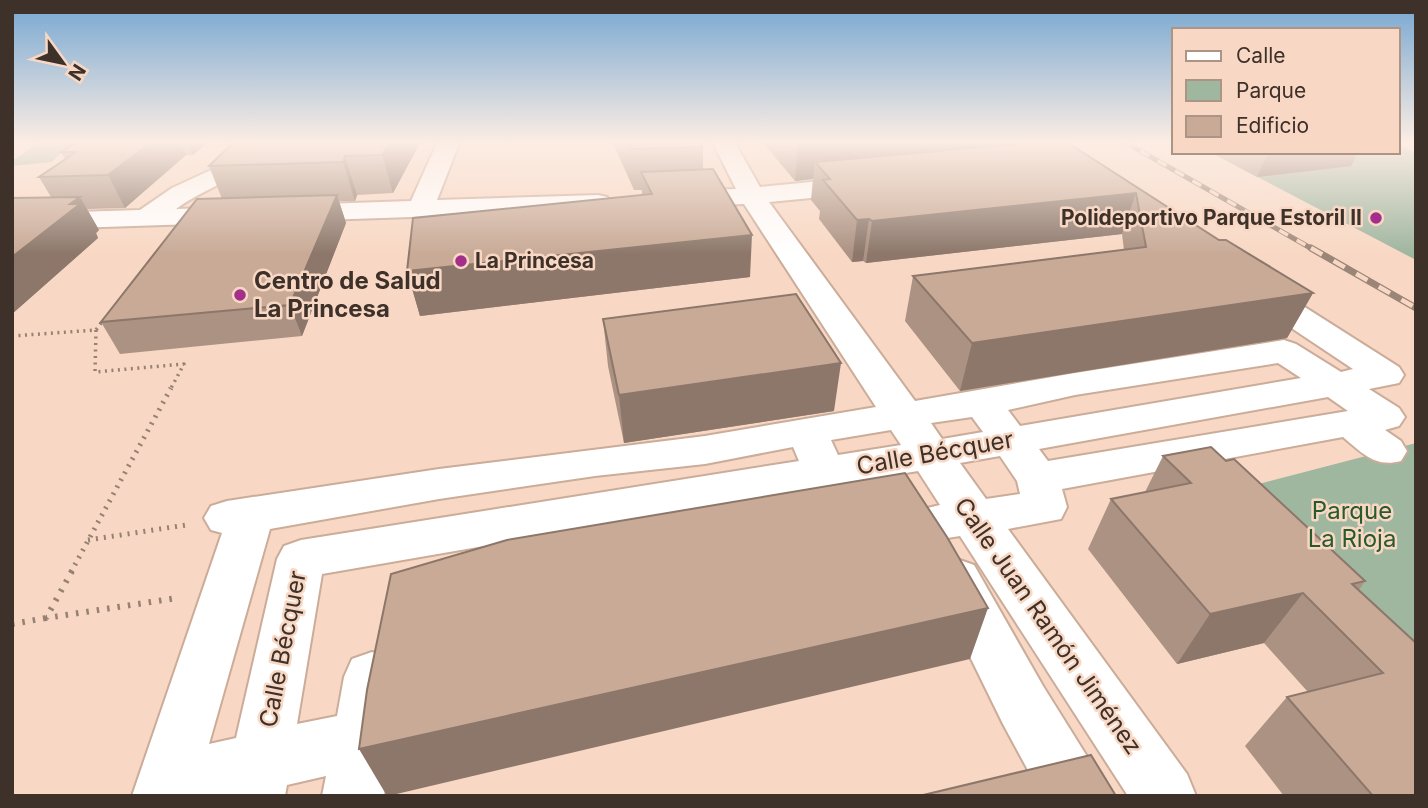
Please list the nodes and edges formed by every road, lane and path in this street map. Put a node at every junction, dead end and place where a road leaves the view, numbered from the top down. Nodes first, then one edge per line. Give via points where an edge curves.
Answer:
1 (212, 179) edge
2 (433, 179) edge
3 (743, 179) edge
4 (887, 183) edge
5 (752, 197) junction
6 (655, 201) edge
7 (628, 202) edge
8 (420, 210) junction
9 (147, 217) junction
10 (12, 222) edge
11 (1237, 277) edge
12 (112, 309) edge
13 (96, 330) junction
14 (12, 336) edge
15 (1334, 383) junction
16 (982, 403) junction
17 (902, 414) junction
18 (1352, 424) junction
19 (806, 431) junction
20 (1009, 441) junction
21 (1386, 451) dead end
22 (929, 455) junction
23 (1038, 478) junction
24 (835, 492) junction
25 (239, 516) junction
26 (973, 519) junction
27 (922, 525) junction
28 (88, 540) junction
29 (599, 555) edge
30 (227, 587) junction
31 (46, 618) junction
32 (12, 624) edge
33 (381, 635) edge
34 (360, 739) junction
35 (257, 779) edge
36 (165, 790) edge
37 (353, 796) edge
38 (1076, 796) edge
39 (1165, 796) edge

1 - 9 street
2 - 8 street
3 - 5 street, Calle Juan Ramón Jiménez
4 - 5 street
5 - 6 street
5 - 17 street, Calle Juan Ramón Jiménez
7 - 8 street
8 - 9 street
9 - 10 street
11 - 15 street, Calle Bécquer via 1386,374
12 - 13 path
13 - 14 path
13 - 28 path via 95,372 184,364
15 - 16 street via 1284,351
15 - 18 street via 1385,417
15 - 20 street, Calle Bécquer
16 - 17 street
16 - 20 street
17 - 19 street
17 - 22 street, Calle Juan Ramón Jiménez
18 - 21 street
18 - 23 street
19 - 24 street
19 - 25 street via 705,450 439,484
20 - 22 street, Calle Bécquer
20 - 23 street
22 - 24 street, Calle Bécquer
22 - 26 street, Calle Juan Ramón Jiménez
23 - 26 street via 1045,507
24 - 27 street via 906,502
24 - 29 street
24 - 35 street, Calle Bécquer via 301,559
25 - 28 path
25 - 30 street
26 - 27 street
26 - 39 street, Calle Juan Ramón Jiménez
27 - 38 street via 943,553
28 - 31 path
30 - 31 path
30 - 36 street
31 - 32 path
33 - 34 street
34 - 35 street
34 - 37 street
35 - 36 street

